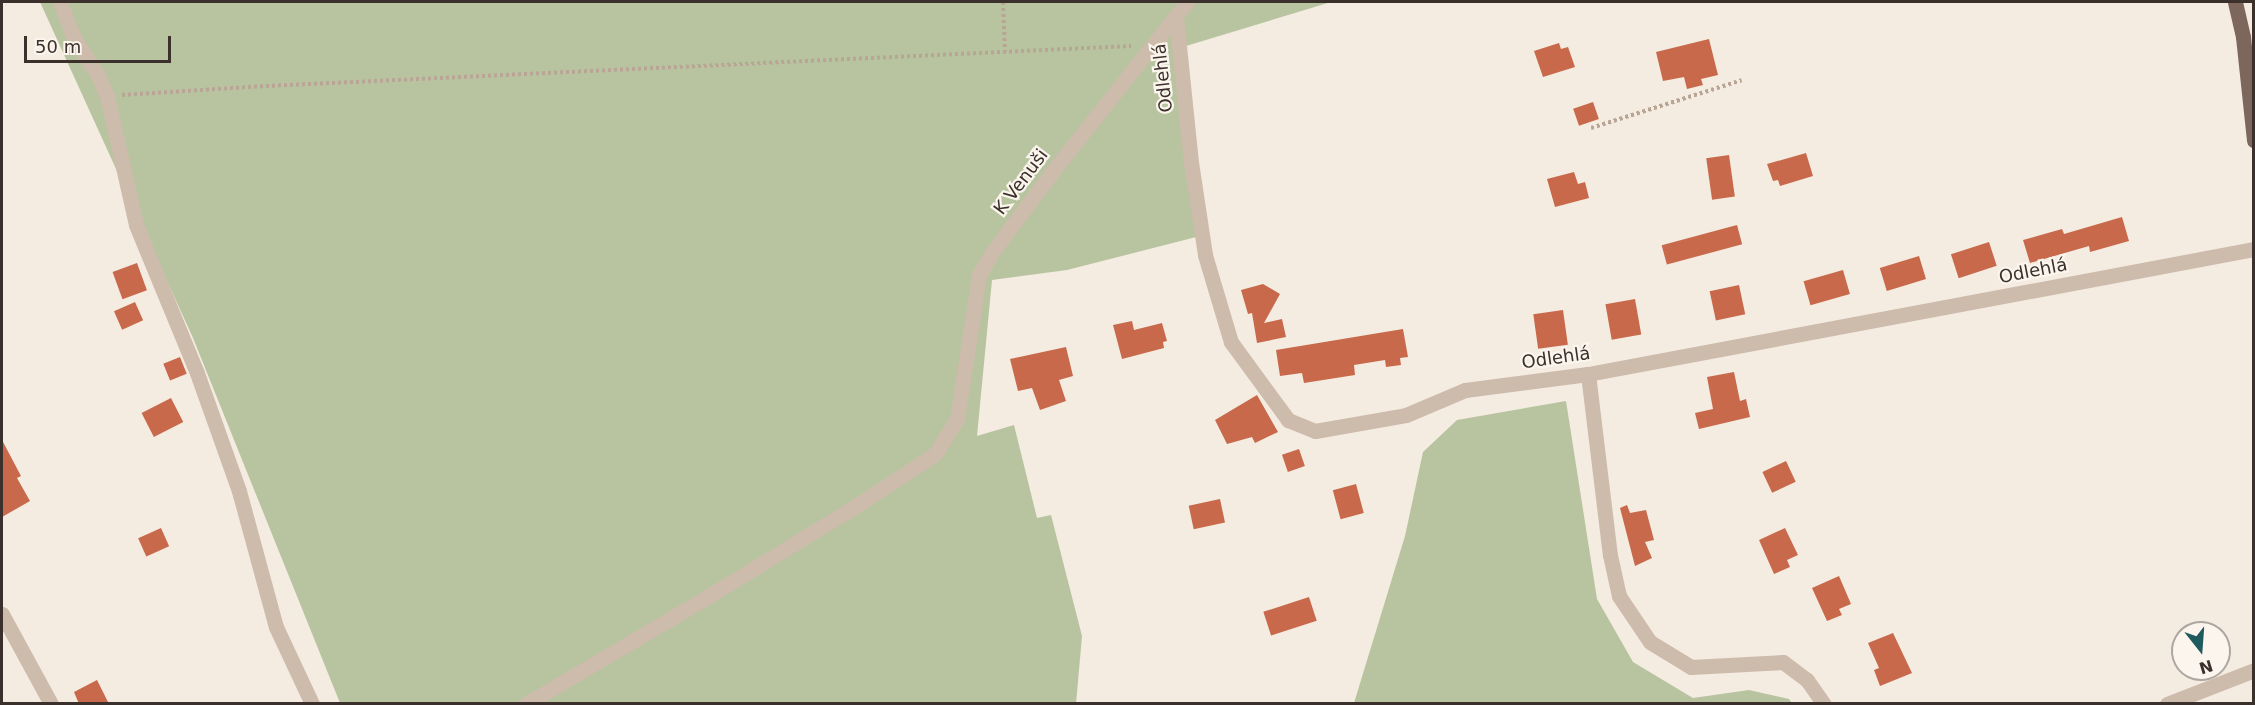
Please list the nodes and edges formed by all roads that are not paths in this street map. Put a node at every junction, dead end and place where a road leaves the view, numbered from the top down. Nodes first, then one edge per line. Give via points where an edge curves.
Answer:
1 (60, 2) edge
2 (1187, 2) edge
3 (2235, 2) edge
4 (1176, 17) junction
5 (2253, 140) edge
6 (2253, 249) edge
7 (1588, 374) junction
8 (2, 614) edge
9 (2253, 670) edge
10 (51, 704) edge
11 (312, 704) edge
12 (526, 704) edge
13 (1824, 704) edge
14 (2167, 704) edge

1 - 11 street via 74,39 107,96 136,225 197,373 239,491 276,627
2 - 4 street, K Venuši
3 - 5 main road via 2243,37
4 - 7 street, Odlehlá via 1205,255 1231,342 1288,420 1315,431 1406,415 1465,390
4 - 12 street, K Venuši via 1056,167 979,275 957,419 935,454
6 - 7 street, Odlehlá
7 - 13 street via 1610,555 1619,596 1650,642 1691,667 1783,662 1807,680
8 - 10 street
9 - 14 street

